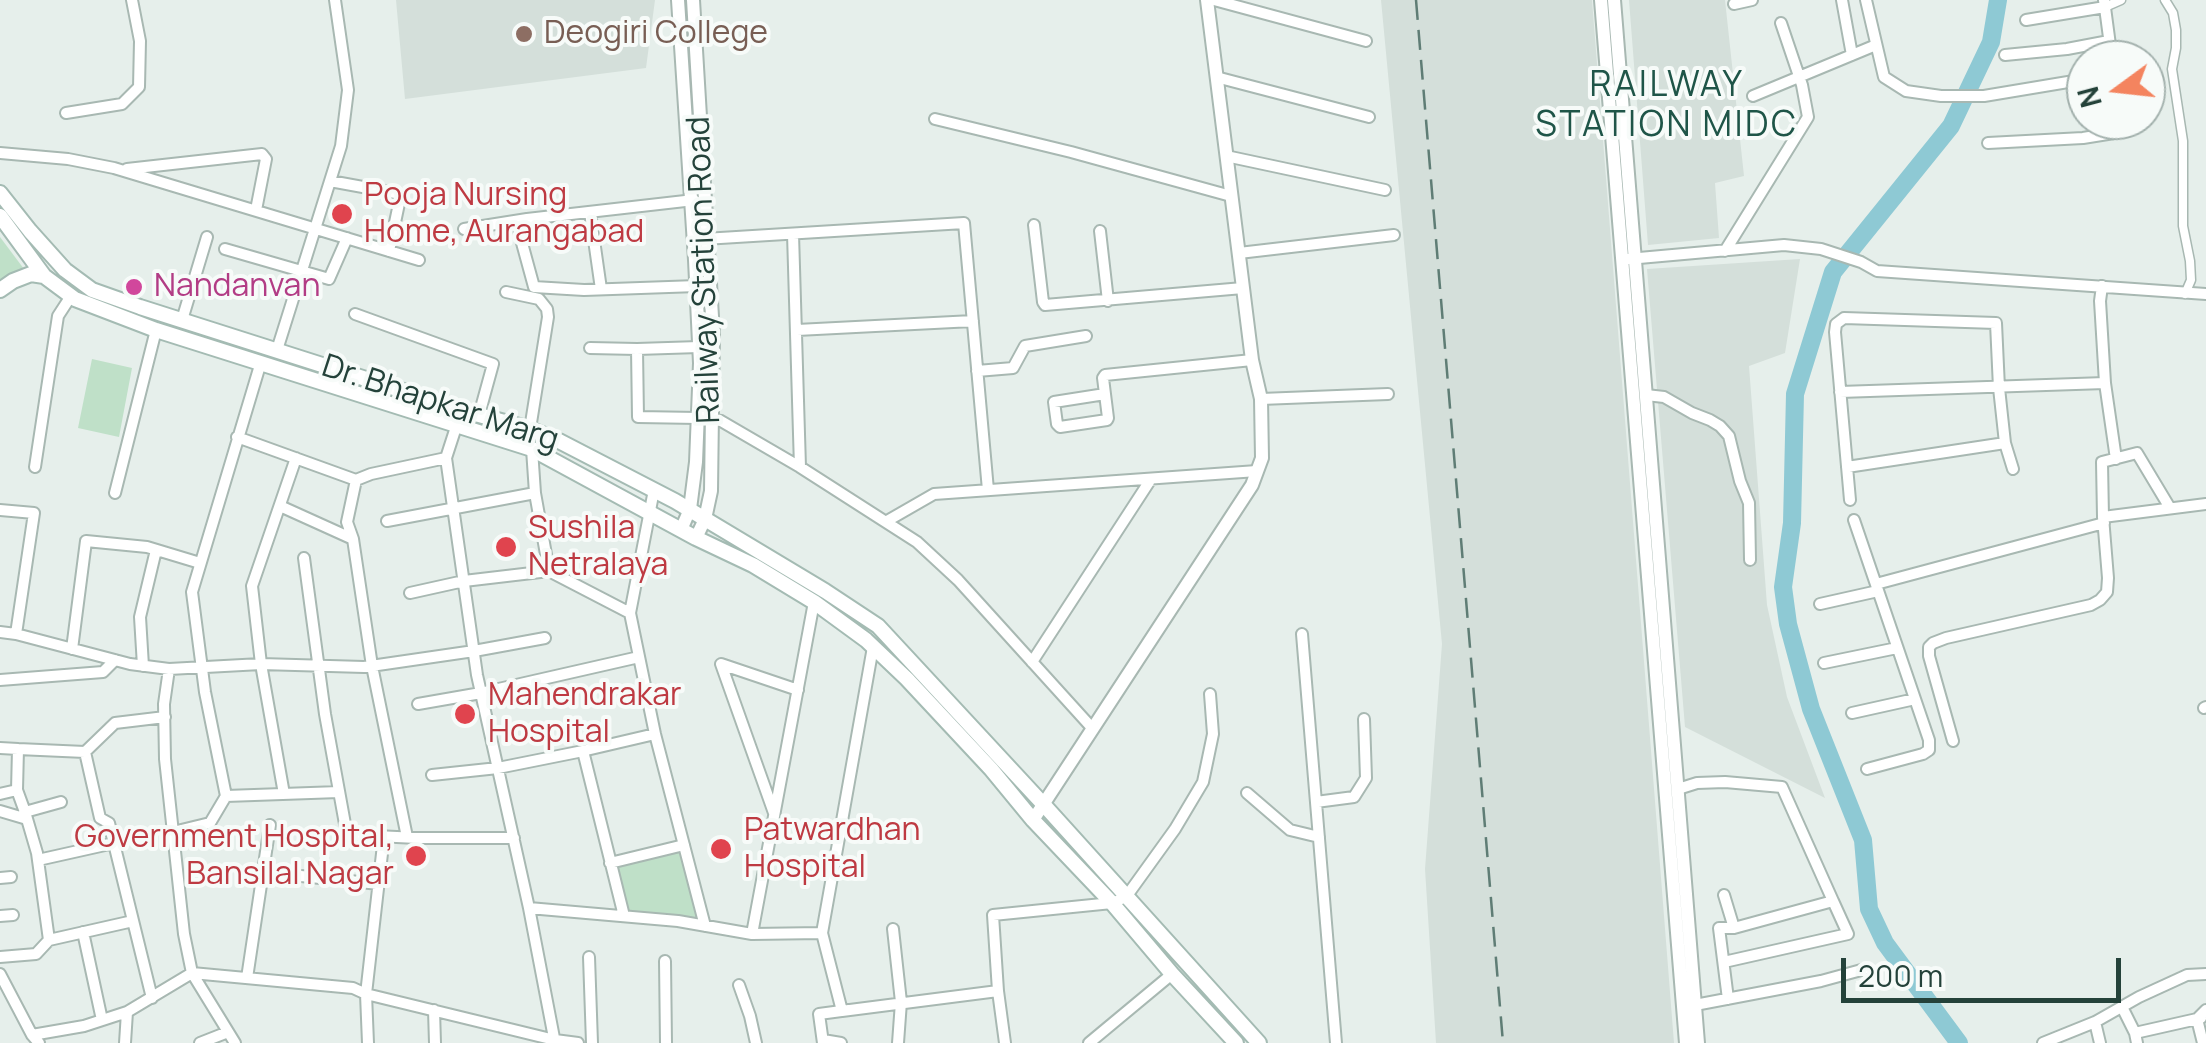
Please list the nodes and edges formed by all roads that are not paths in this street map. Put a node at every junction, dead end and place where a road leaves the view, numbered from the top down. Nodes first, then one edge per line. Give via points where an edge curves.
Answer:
1 (132, 0) edge
2 (335, 0) edge
3 (678, 0) edge
4 (693, 0) edge
5 (1206, 0) edge
6 (1214, 0) edge
7 (1601, 0) edge
8 (1614, 0) edge
9 (1752, 0) edge
10 (1842, 0) edge
11 (1866, 0) edge
12 (2121, 0) edge
13 (2165, 0) edge
14 (1734, 4) dead end
15 (2104, 4) edge
16 (2026, 20) dead end
17 (1781, 23) dead end
18 (1366, 40) dead end
19 (2109, 40) edge
20 (1876, 46) junction
21 (2066, 49) edge
22 (1852, 55) junction
23 (2005, 55) dead end
24 (1800, 76) junction
25 (1216, 77) junction
26 (2066, 83) edge
27 (1753, 96) dead end
28 (66, 113) dead end
29 (1370, 116) dead end
30 (935, 119) dead end
31 (2066, 139) edge
32 (1988, 142) dead end
33 (0, 153) edge
34 (1226, 156) junction
35 (120, 170) junction
36 (330, 181) junction
37 (1385, 190) dead end
38 (0, 193) edge
39 (1232, 196) junction
40 (698, 199) junction
41 (256, 210) junction
42 (590, 212) junction
43 (0, 216) edge
44 (516, 221) junction
45 (1034, 225) dead end
46 (315, 228) junction
47 (464, 229) dead end
48 (1100, 231) dead end
49 (794, 234) junction
50 (1394, 235) dead end
51 (207, 237) dead end
52 (347, 238) junction
53 (701, 239) junction
54 (225, 249) dead end
55 (1725, 250) junction
56 (389, 251) junction
57 (1238, 253) junction
58 (1628, 259) junction
59 (419, 260) dead end
60 (301, 272) junction
61 (44, 276) junction
62 (696, 286) junction
63 (2102, 286) junction
64 (1243, 288) junction
65 (601, 289) junction
66 (0, 290) edge
67 (506, 292) dead end
68 (2185, 294) junction
69 (2206, 294) edge
70 (71, 296) junction
71 (1108, 301) junction
72 (355, 314) dead end
73 (182, 320) junction
74 (973, 321) junction
75 (156, 330) junction
76 (796, 330) junction
77 (219, 332) junction
78 (1086, 336) dead end
79 (699, 347) junction
80 (214, 348) junction
81 (590, 348) dead end
82 (636, 348) junction
83 (277, 350) junction
84 (1252, 360) junction
85 (260, 362) junction
86 (977, 371) junction
87 (2105, 384) junction
88 (1999, 388) junction
89 (1840, 392) junction
90 (1105, 394) junction
91 (1388, 394) dead end
92 (1646, 394) junction
93 (1261, 399) junction
94 (479, 415) junction
95 (705, 418) junction
96 (457, 424) junction
97 (530, 429) junction
98 (237, 437) junction
99 (2006, 443) junction
100 (532, 450) junction
101 (296, 458) junction
102 (446, 458) junction
103 (2116, 458) junction
104 (34, 467) dead end
105 (800, 467) junction
106 (1847, 468) junction
107 (2012, 469) dead end
108 (1257, 472) junction
109 (1150, 479) junction
110 (356, 480) junction
111 (654, 490) junction
112 (988, 490) junction
113 (115, 493) dead end
114 (535, 493) junction
115 (1850, 500) dead end
116 (2206, 504) edge
117 (280, 506) junction
118 (2170, 508) junction
119 (454, 509) junction
120 (0, 510) edge
121 (690, 510) junction
122 (649, 512) junction
123 (705, 519) junction
124 (1854, 520) dead end
125 (2103, 520) junction
126 (387, 522) dead end
127 (887, 522) junction
128 (681, 530) junction
129 (696, 538) junction
130 (354, 539) junction
131 (156, 550) junction
132 (304, 558) dead end
133 (1750, 560) dead end
134 (200, 563) junction
135 (549, 571) junction
136 (464, 582) junction
137 (1877, 588) junction
138 (410, 593) dead end
139 (814, 602) junction
140 (1820, 604) dead end
141 (630, 613) junction
142 (0, 632) edge
143 (16, 634) junction
144 (1302, 634) dead end
145 (545, 638) dead end
146 (873, 647) junction
147 (1897, 648) junction
148 (72, 649) junction
149 (474, 652) junction
150 (639, 657) junction
151 (115, 660) junction
152 (1032, 662) junction
153 (1824, 663) dead end
154 (260, 664) junction
155 (144, 666) junction
156 (202, 666) junction
157 (372, 666) junction
158 (319, 667) junction
159 (169, 670) junction
160 (0, 680) edge
161 (798, 690) junction
162 (481, 692) junction
163 (1210, 694) dead end
164 (1914, 699) junction
165 (418, 704) dead end
166 (1852, 712) dead end
167 (164, 717) junction
168 (1364, 720) dead end
169 (1093, 729) junction
170 (655, 734) junction
171 (1953, 741) dead end
172 (0, 748) edge
173 (18, 748) junction
174 (85, 752) junction
175 (572, 753) junction
176 (498, 768) junction
177 (1867, 768) dead end
178 (432, 775) dead end
179 (1678, 788) junction
180 (17, 790) junction
181 (340, 792) junction
182 (1246, 793) dead end
183 (0, 794) edge
184 (284, 794) junction
185 (226, 796) junction
186 (62, 802) dead end
187 (1316, 802) junction
188 (1044, 805) junction
189 (0, 812) edge
190 (775, 814) junction
191 (26, 816) junction
192 (1033, 820) junction
193 (270, 825) dead end
194 (173, 832) junction
195 (384, 836) junction
196 (1319, 837) junction
197 (407, 838) junction
198 (514, 838) junction
199 (114, 843) junction
200 (684, 845) junction
201 (38, 860) junction
202 (610, 863) junction
203 (291, 875) dead end
204 (379, 884) junction
205 (1724, 895) dead end
206 (1118, 900) junction
207 (1833, 901) junction
208 (530, 908) junction
209 (0, 916) edge
210 (13, 916) dead end
211 (624, 916) junction
212 (133, 921) junction
213 (705, 926) junction
214 (1734, 928) junction
215 (893, 929) dead end
216 (84, 932) junction
217 (822, 933) junction
218 (752, 934) junction
219 (49, 940) junction
220 (0, 957) edge
221 (588, 958) dead end
222 (664, 960) dead end
223 (1724, 962) junction
224 (1865, 970) dead end
225 (192, 973) junction
226 (0, 974) edge
227 (1172, 974) junction
228 (2206, 974) edge
229 (247, 978) junction
230 (739, 985) dead end
231 (998, 991) junction
232 (366, 994) junction
233 (152, 998) junction
234 (1728, 999) junction
235 (901, 1002) junction
236 (1695, 1005) junction
237 (2122, 1006) junction
238 (434, 1010) junction
239 (849, 1010) junction
240 (127, 1012) junction
241 (2203, 1015) edge
242 (102, 1020) junction
243 (2095, 1022) junction
244 (228, 1032) junction
245 (2136, 1038) edge
246 (35, 1039) edge
247 (555, 1041) edge
248 (823, 1042) edge
249 (2050, 1042) edge
250 (125, 1043) edge
251 (200, 1043) edge
252 (235, 1043) edge
253 (368, 1043) edge
254 (435, 1043) edge
255 (578, 1043) edge
256 (592, 1043) edge
257 (666, 1043) edge
258 (756, 1043) edge
259 (841, 1043) edge
260 (898, 1043) edge
261 (1005, 1043) edge
262 (1089, 1043) edge
263 (1236, 1043) edge
264 (1259, 1043) edge
265 (1336, 1043) edge
266 (1686, 1043) edge
267 (1698, 1043) edge
268 (2100, 1043) edge
269 (2203, 1043) edge

1 - 28 street via 139,87 122,104
2 - 36 street via 348,90
3 - 40 street, Railway Station Road
4 - 40 street, Railway Station Road
5 - 25 street
6 - 18 street
7 - 58 street
8 - 58 street
9 - 14 street
10 - 22 street
11 - 20 street
12 - 15 street
13 - 68 street via 2176,30 2172,69 2191,280
15 - 16 street
15 - 19 street
17 - 24 street
20 - 22 street
20 - 26 street via 1884,76 1906,91 1984,96
21 - 23 street
22 - 24 street
24 - 27 street
24 - 55 street via 1808,117
25 - 29 street
25 - 34 street
30 - 39 street
31 - 32 street
33 - 35 street
34 - 37 street
34 - 39 street
35 - 41 street
35 - 41 street via 262,154
36 - 46 street
36 - 56 street via 401,194
38 - 73 main road, Dr. Bhapkar Marg via 65,270 92,290
39 - 57 street
40 - 42 street
40 - 53 street, Railway Station Road
41 - 46 street
42 - 44 street
42 - 65 street
43 - 61 main road, Dr. Bhapkar Marg
44 - 47 street
44 - 65 street via 534,287
45 - 71 street via 1044,304
46 - 52 street
46 - 60 street
48 - 71 street
49 - 53 street
49 - 74 street via 964,223
49 - 76 street
50 - 57 street
51 - 73 street
52 - 56 street
52 - 60 street via 329,279
53 - 62 street, Railway Station Road
53 - 95 street, Railway Station Road via 713,333
54 - 60 street
55 - 58 street
55 - 63 street via 1821,249 1877,270
56 - 59 street
57 - 64 street
58 - 92 street
58 - 266 street
60 - 83 street
61 - 66 main road via 31,274
61 - 70 main road, Dr. Bhapkar Marg
62 - 65 street
62 - 79 street, Railway Station Road
63 - 68 street
63 - 87 street
64 - 71 street
64 - 84 street
67 - 97 street via 539,299 547,309
68 - 69 street
70 - 75 main road, Dr. Bhapkar Marg
70 - 104 street via 58,316
72 - 94 street via 493,364
73 - 77 main road, Dr. Bhapkar Marg
74 - 76 street
74 - 86 street
75 - 80 main road, Dr. Bhapkar Marg
75 - 113 street
76 - 105 street
77 - 80 main road
77 - 83 main road, Dr. Bhapkar Marg
78 - 86 street via 1025,346 1013,368
79 - 82 street
79 - 95 street, Railway Station Road
80 - 85 main road, Dr. Bhapkar Marg
81 - 82 street
82 - 95 street via 638,417
83 - 94 main road, Dr. Bhapkar Marg
84 - 90 street via 1105,375
84 - 93 street
85 - 96 main road, Dr. Bhapkar Marg
85 - 98 street
86 - 112 street
87 - 88 street
87 - 103 street
88 - 89 street
88 - 89 street via 1996,323 1844,318 1835,332
88 - 99 street
89 - 106 street
90 - 90 street via 1106,421 1057,424 1054,402
91 - 93 street
92 - 133 street via 1664,397 1730,436 1749,503
92 - 179 street
93 - 108 street
94 - 97 main road, Dr. Bhapkar Marg
95 - 105 street
95 - 121 street, Railway Station Road
95 - 123 street, Railway Station Road
96 - 100 main road, Dr. Bhapkar Marg
96 - 102 street
97 - 111 main road, Dr. Bhapkar Marg
98 - 101 street
98 - 134 street
99 - 106 street
99 - 107 street
100 - 114 street
100 - 122 main road, Dr. Bhapkar Marg
101 - 110 street
101 - 117 street
102 - 110 street
102 - 119 street
103 - 118 street via 2137,453
103 - 125 street via 2102,462
105 - 127 street
106 - 115 street
108 - 109 street
108 - 169 street
109 - 112 street
109 - 152 street
110 - 130 street via 347,522
111 - 121 main road, Dr. Bhapkar Marg
111 - 122 street
112 - 127 street via 934,494
114 - 119 street
114 - 135 street
116 - 118 street
117 - 130 street
117 - 154 street via 252,586
118 - 125 street
119 - 126 street
119 - 136 street
120 - 143 street via 34,512
121 - 123 main road, Dr. Bhapkar Marg
121 - 128 street, Railway Station Road
122 - 128 main road, Dr. Bhapkar Marg
122 - 141 street
123 - 129 street, Railway Station Road
123 - 188 main road, Dr. Bhapkar Marg via 878,626
124 - 137 street
125 - 137 street
125 - 171 street via 2107,592 2100,600 1929,647
127 - 152 street via 958,580
128 - 129 main road, Dr. Bhapkar Marg
129 - 139 main road, Dr. Bhapkar Marg
130 - 157 street
131 - 134 street
131 - 148 street via 86,541
131 - 155 street via 140,617
132 - 158 street
134 - 156 street via 192,592
135 - 136 street
135 - 141 street
136 - 138 street
136 - 149 street
137 - 140 street
137 - 147 street
139 - 146 main road, Dr. Bhapkar Marg
139 - 161 street
141 - 150 street
142 - 143 street
143 - 148 street
144 - 187 street
145 - 149 street
146 - 192 main road, Dr. Bhapkar Marg
146 - 217 street
147 - 153 street
147 - 164 street
148 - 151 street
149 - 157 street
149 - 162 street
150 - 162 street
150 - 170 street
151 - 155 street
151 - 160 street via 103,672
152 - 169 street
154 - 156 street
154 - 158 street
154 - 184 street
155 - 159 street
156 - 159 street
156 - 185 street
157 - 158 street
157 - 197 street
158 - 181 street
159 - 167 street
161 - 190 street
161 - 190 street via 722,664
162 - 165 street
162 - 176 street
163 - 206 street via 1214,734 1203,782
164 - 166 street
164 - 177 street via 1929,750
167 - 174 street via 115,723
167 - 194 street
168 - 187 street via 1366,778 1354,797
169 - 188 street
170 - 175 street
170 - 200 street
172 - 173 street
173 - 174 street
173 - 180 street
174 - 199 street via 100,818 109,823
175 - 176 street
175 - 202 street via 583,751
176 - 178 street
176 - 198 street
179 - 207 street via 1724,782 1782,787
179 - 236 street
180 - 183 street
180 - 191 street
181 - 184 street
181 - 195 street via 345,824 356,835
182 - 196 street via 1290,830
184 - 185 street
185 - 194 street via 210,823
186 - 191 street
187 - 196 street
188 - 192 street
188 - 206 main road, Dr. Bhapkar Marg
189 - 191 street
190 - 218 street
191 - 201 street
192 - 206 main road, Dr. Bhapkar Marg
193 - 229 street
194 - 225 street
195 - 197 street
195 - 204 street
196 - 265 street
197 - 198 street
198 - 208 street
199 - 201 street
199 - 212 street
200 - 202 street
200 - 213 street
201 - 219 street
202 - 211 street
203 - 204 street
204 - 232 street
205 - 214 street
206 - 227 main road
206 - 231 street via 993,914
206 - 264 main road
207 - 214 street
207 - 223 street via 1848,934
208 - 211 street
208 - 247 street
209 - 210 street
211 - 213 street
212 - 216 street
212 - 233 street
213 - 218 street
214 - 223 street via 1719,928
215 - 235 street
216 - 219 street
216 - 242 street
217 - 218 street
217 - 239 street via 842,1010
219 - 220 street via 36,954
221 - 256 street
222 - 257 street
223 - 234 street
224 - 234 street
225 - 229 street
225 - 233 street
225 - 244 street
226 - 246 street
227 - 262 street
227 - 263 main road
228 - 237 street via 2187,975
229 - 232 street
230 - 258 street
231 - 235 street
231 - 261 street
232 - 238 street
232 - 253 street
233 - 240 street
234 - 236 street
235 - 239 street
235 - 260 street
236 - 267 street
237 - 243 street
237 - 245 street
238 - 247 street
238 - 254 street
239 - 248 street via 819,1014
240 - 242 street
240 - 250 street
241 - 245 street
241 - 269 street
242 - 246 street
243 - 249 street
243 - 268 street
244 - 251 street
244 - 252 street
247 - 255 street
248 - 259 street

